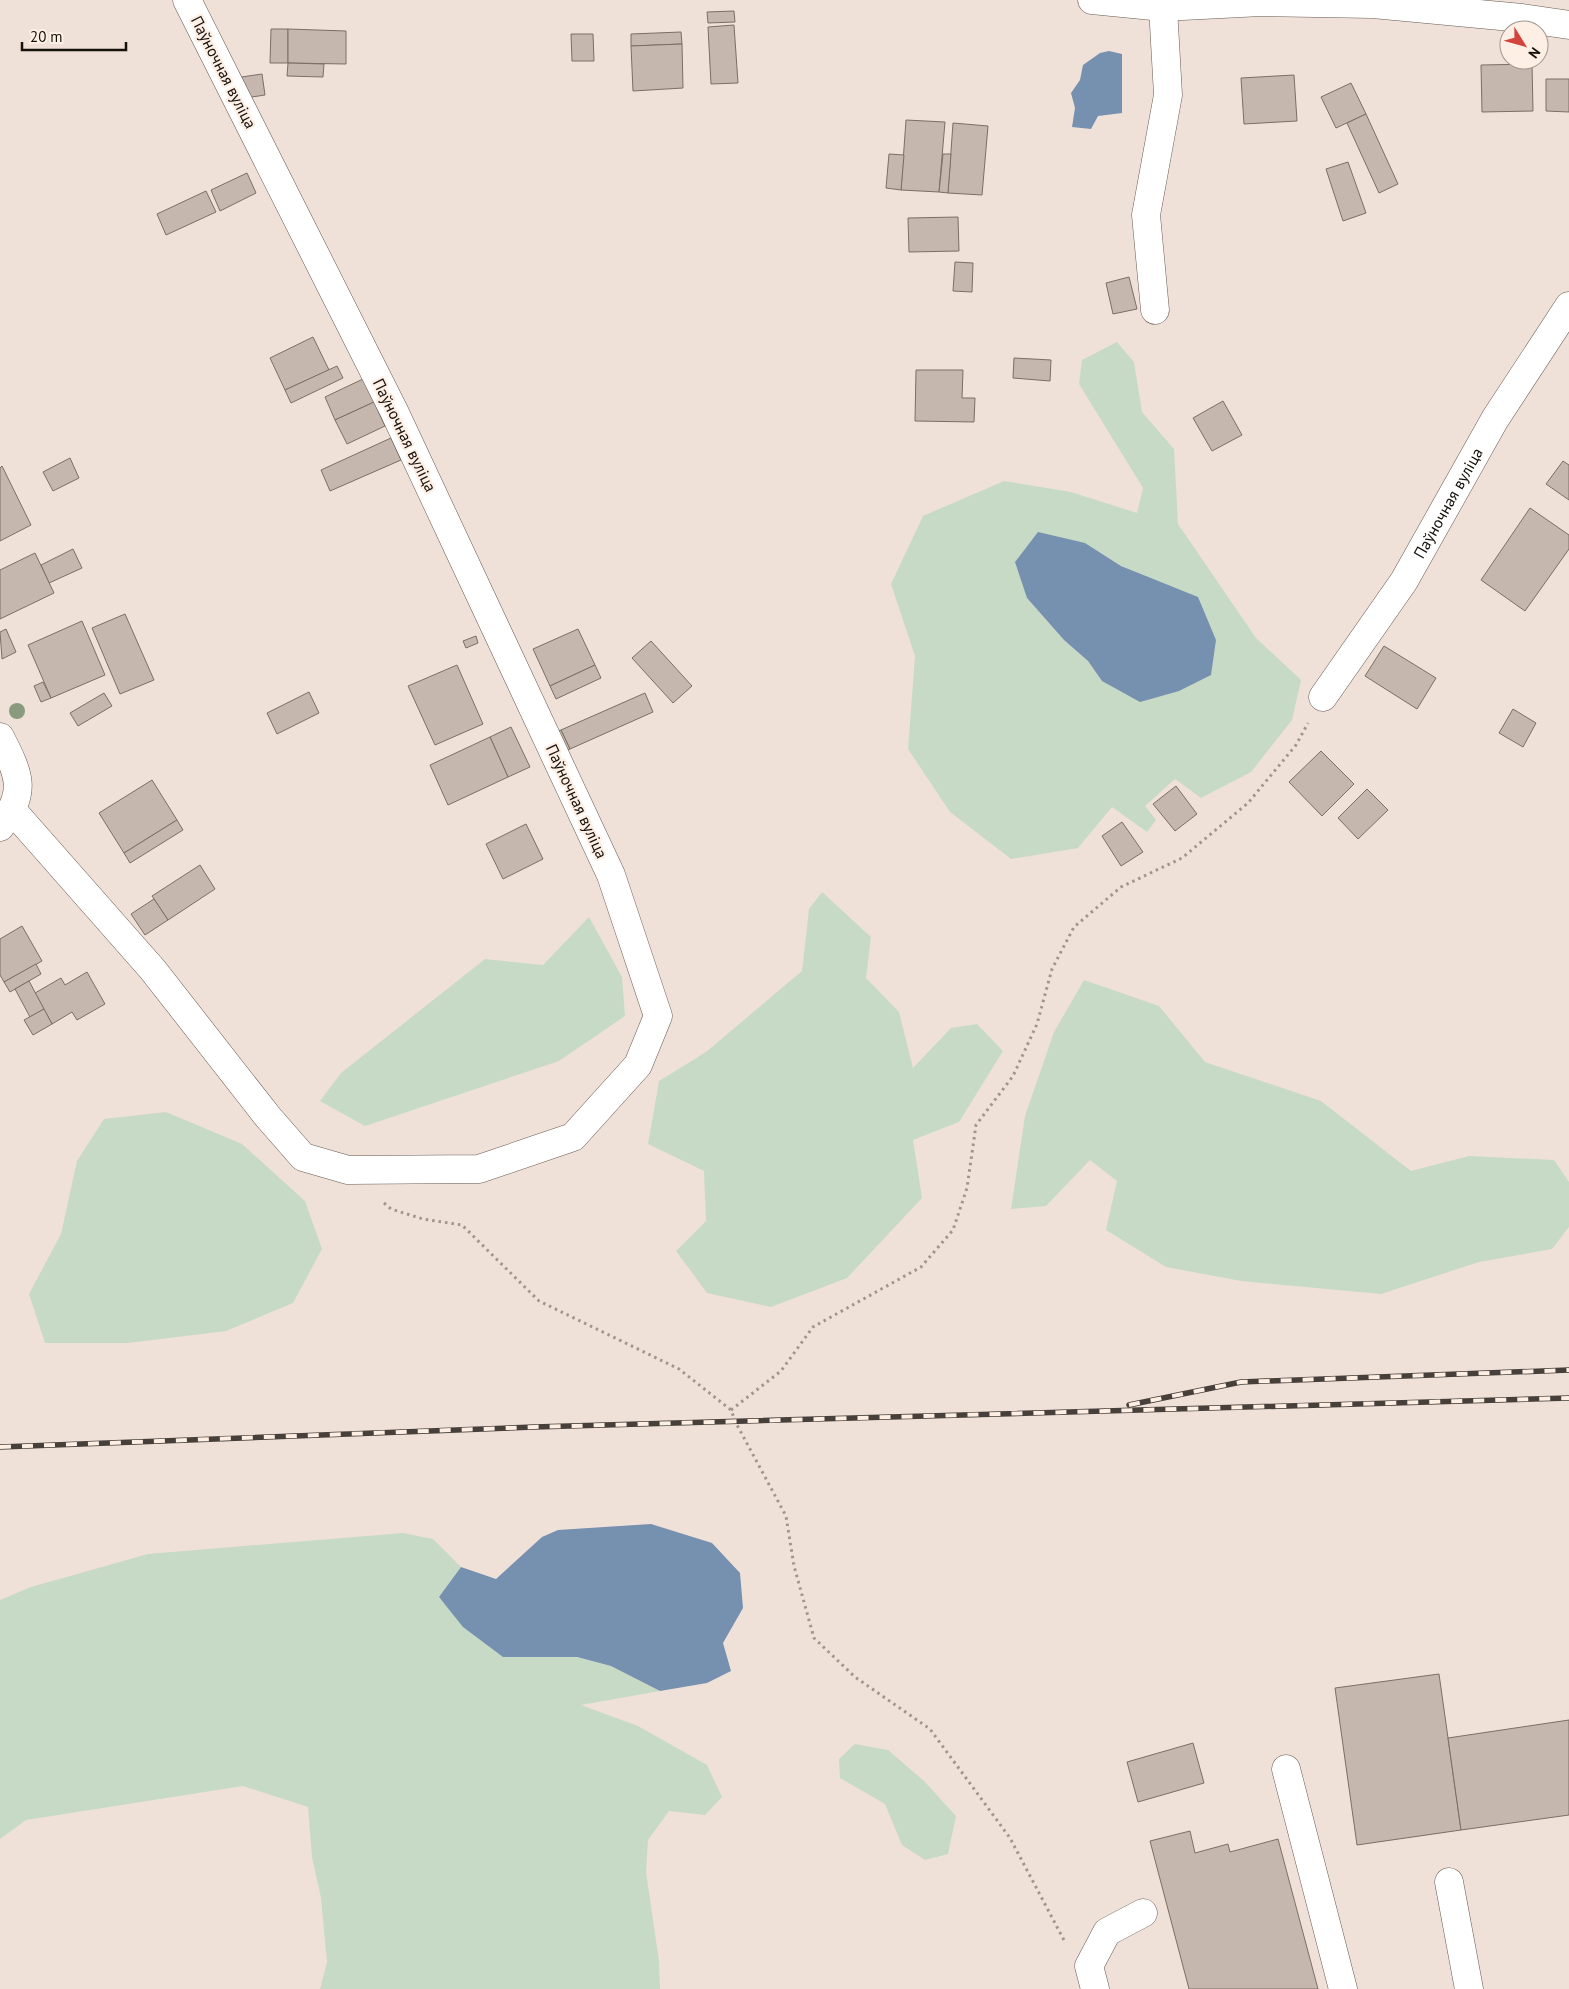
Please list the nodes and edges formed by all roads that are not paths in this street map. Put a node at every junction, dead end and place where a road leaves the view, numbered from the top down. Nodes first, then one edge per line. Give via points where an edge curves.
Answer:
1 (187, 0) edge
2 (1092, 0) edge
3 (1163, 7) junction
4 (1569, 25) edge
5 (1569, 306) edge
6 (1155, 310) dead end
7 (1323, 698) road end
8 (0, 737) edge
9 (6, 819) edge
10 (1286, 1769) dead end
11 (1449, 1882) dead end
12 (1143, 1913) dead end
13 (1092, 1977) edge
14 (1343, 1989) edge
15 (1469, 1989) edge

1 - 9 street, Паўночная вуліца via 394,411 611,875 658,1016 638,1064 573,1137 479,1169 348,1170 303,1157 153,970
2 - 3 street
3 - 4 street via 1261,2 1373,4
3 - 6 street via 1168,95 1146,215
5 - 7 street, Паўночная вуліца via 1495,419 1404,581
8 - 9 street via 15,766 18,796
10 - 14 street
11 - 15 street
12 - 13 street via 1107,1932

